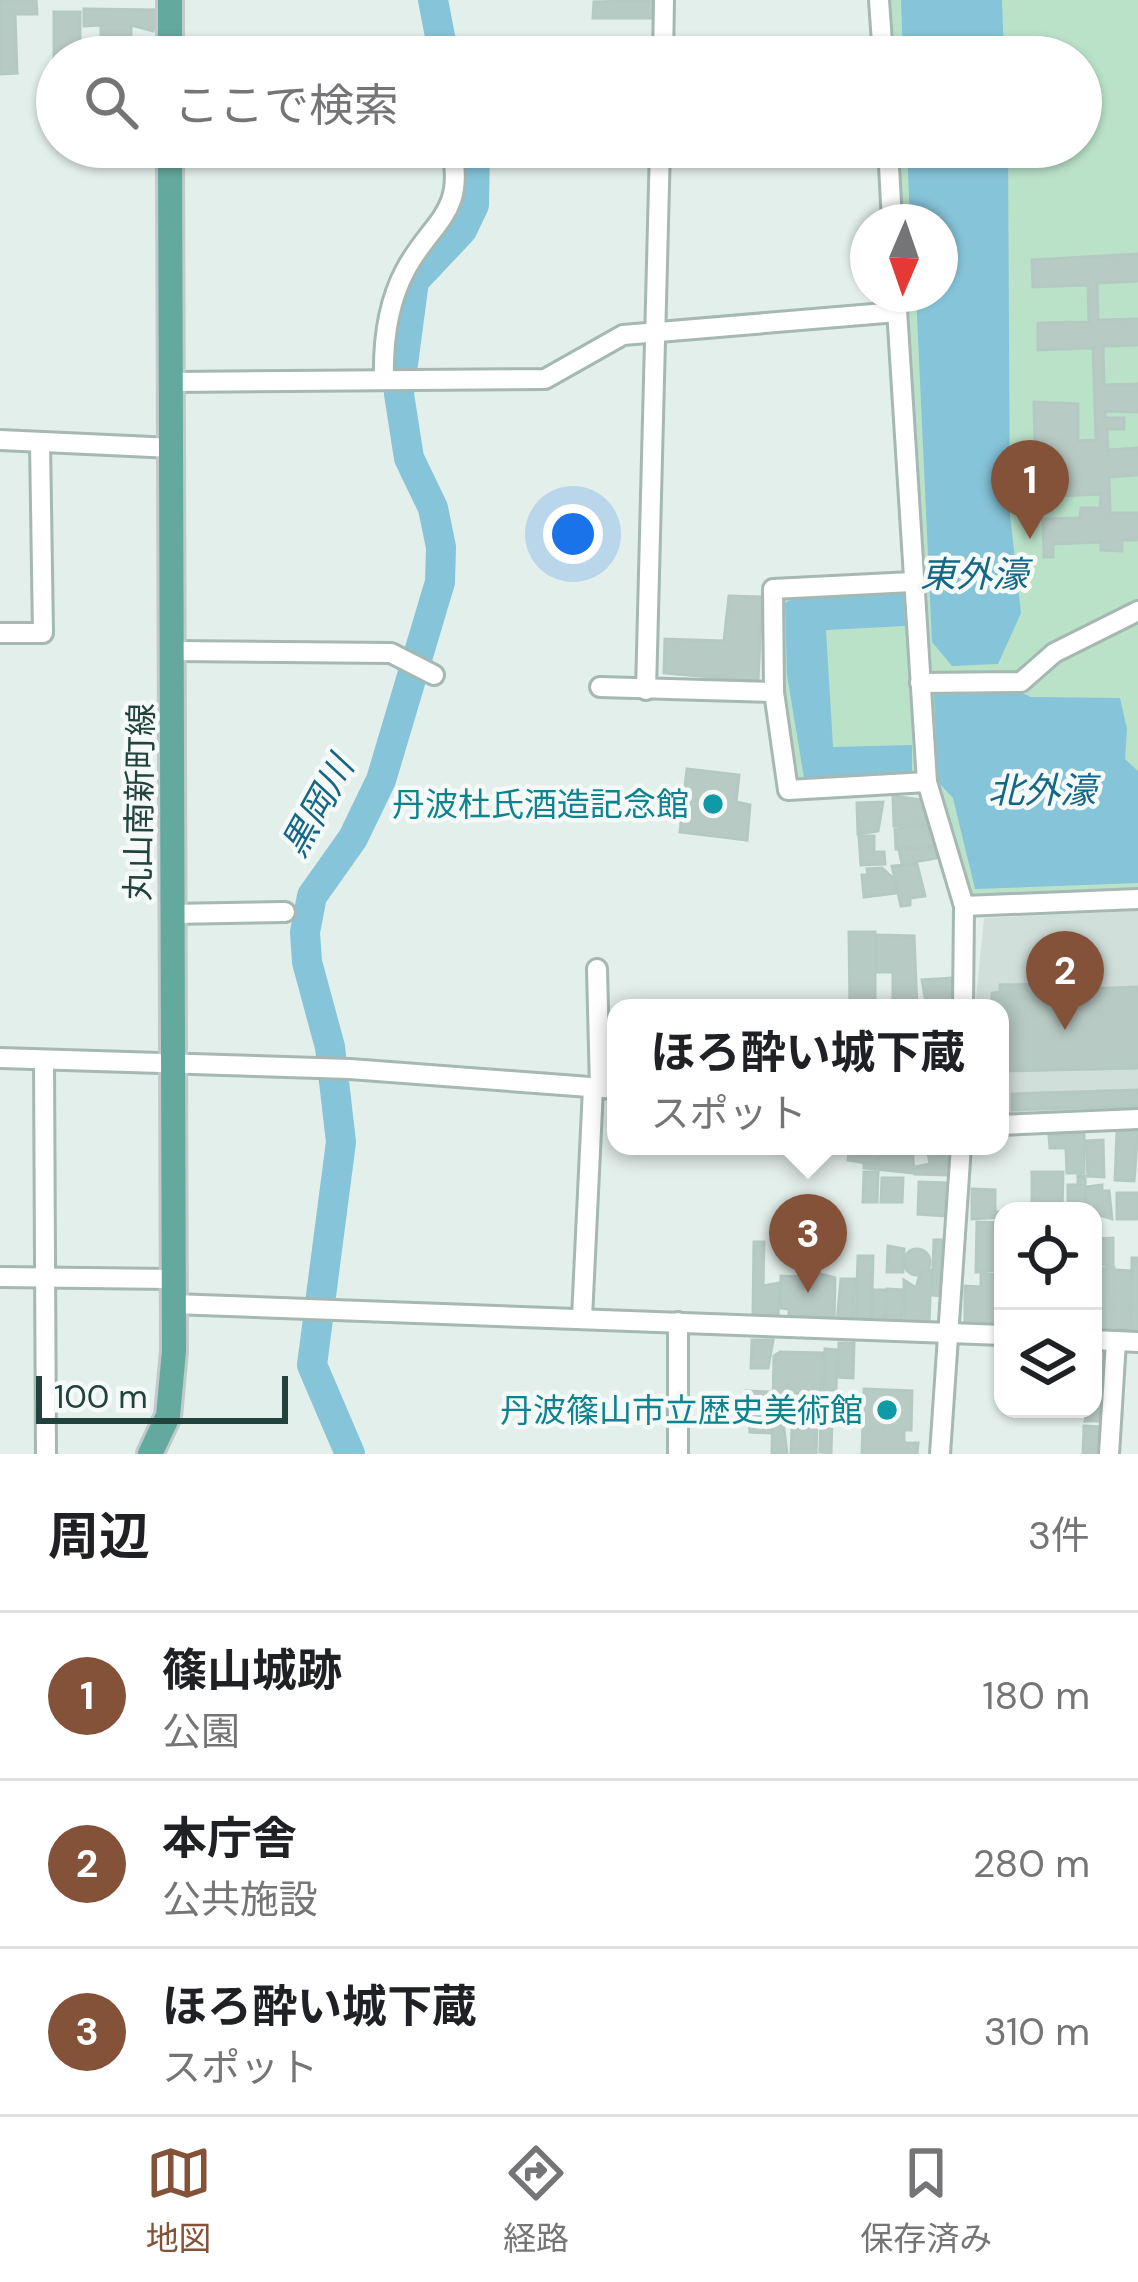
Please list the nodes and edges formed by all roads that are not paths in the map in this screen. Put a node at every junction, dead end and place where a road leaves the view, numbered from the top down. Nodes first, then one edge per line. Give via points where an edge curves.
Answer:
1 (170, 0) edge
2 (664, 0) edge
3 (879, 0) edge
4 (170, 36) edge
5 (663, 36) edge
6 (882, 36) edge
7 (170, 168) edge
8 (452, 168) edge
9 (660, 168) edge
10 (889, 168) edge
11 (891, 204) edge
12 (850, 308) edge
13 (897, 312) edge
14 (656, 330) junction
15 (386, 381) junction
16 (172, 382) junction
17 (0, 440) edge
18 (40, 442) junction
19 (173, 448) junction
20 (912, 582) junction
21 (1138, 610) edge
22 (0, 633) edge
23 (174, 651) junction
24 (428, 671) dead end
25 (920, 683) junction
26 (600, 687) dead end
27 (646, 690) junction
28 (775, 692) junction
29 (927, 782) junction
30 (1138, 899) edge
31 (964, 906) junction
32 (285, 912) dead end
33 (170, 914) junction
34 (597, 969) dead end
35 (963, 999) edge
36 (0, 1058) edge
37 (44, 1061) junction
38 (174, 1064) junction
39 (603, 1088) edge
40 (1138, 1119) edge
41 (1009, 1125) edge
42 (962, 1155) edge
43 (0, 1277) edge
44 (45, 1279) junction
45 (172, 1291) junction
46 (582, 1318) junction
47 (678, 1322) junction
48 (952, 1333) junction
49 (994, 1335) edge
50 (1102, 1340) edge
51 (1116, 1341) junction
52 (1138, 1342) edge
53 (46, 1454) edge
54 (150, 1454) edge
55 (678, 1454) edge
56 (940, 1454) edge
57 (1109, 1454) edge

1 - 4 main road
2 - 5 street
3 - 6 street
7 - 16 main road, 丸山南新町線
8 - 15 street via 446,220 406,269 392,305
9 - 14 street
10 - 11 street
12 - 14 street
13 - 20 street
14 - 15 street via 622,335 545,379
14 - 27 street
15 - 16 street
16 - 19 main road, 丸山南新町線
17 - 18 street
18 - 19 street
18 - 22 street via 44,633
19 - 23 main road, 丸山南新町線
20 - 25 street
20 - 28 street via 773,589
21 - 25 street via 1054,653 1021,682
23 - 24 street via 404,657
23 - 33 main road, 丸山南新町線
25 - 29 street
26 - 27 street
27 - 28 street
28 - 29 street via 788,790
29 - 31 street
30 - 31 street
31 - 35 street
32 - 33 street
33 - 38 main road, 丸山南新町線
34 - 39 street
36 - 37 street
37 - 38 street
37 - 44 street
38 - 39 street
38 - 45 main road, 丸山南新町線
39 - 46 street
40 - 41 street
42 - 48 street
43 - 44 street
44 - 45 street
44 - 53 street
45 - 46 street via 281,1311
45 - 54 main road, 丸山南新町線 via 172,1396
46 - 47 street
47 - 48 street
47 - 55 street
48 - 49 street
48 - 56 street
50 - 51 street
51 - 52 street
51 - 57 street

